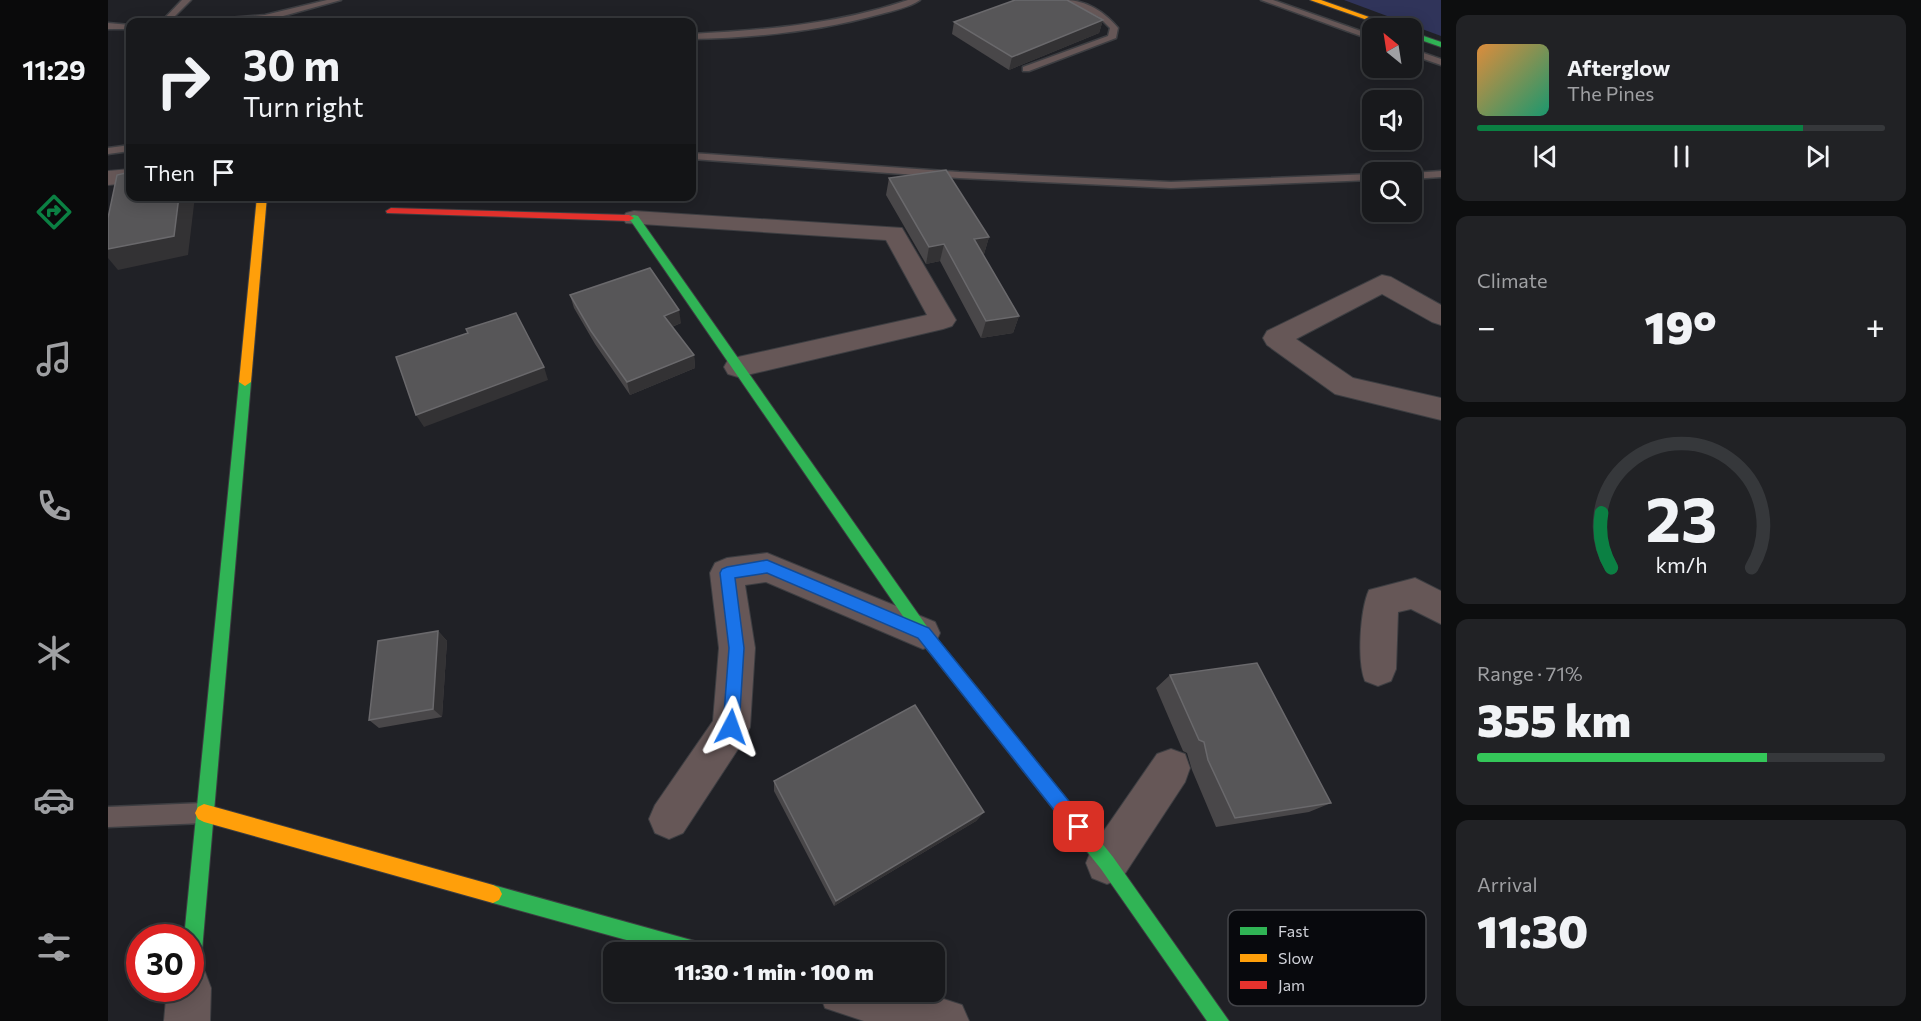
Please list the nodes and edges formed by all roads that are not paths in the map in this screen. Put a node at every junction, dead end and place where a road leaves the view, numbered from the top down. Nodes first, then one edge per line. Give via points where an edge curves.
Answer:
1 (187, 0) edge
2 (338, 0) edge
3 (916, 0) edge
4 (1069, 0) edge
5 (1264, 0) edge
6 (1314, 0) edge
7 (169, 18) edge
8 (265, 18) edge
9 (1367, 18) edge
10 (108, 26) edge
11 (126, 27) edge
12 (1362, 34) edge
13 (696, 37) edge
14 (1422, 38) edge
15 (1441, 45) edge
16 (1422, 55) edge
17 (1441, 62) edge
18 (1026, 69) edge
19 (126, 149) edge
20 (108, 151) edge
21 (696, 156) edge
22 (1441, 174) edge
23 (1422, 175) edge
24 (126, 176) edge
25 (1362, 177) edge
26 (108, 178) edge
27 (262, 201) edge
28 (391, 211) dead end
29 (634, 218) junction
30 (1441, 316) edge
31 (738, 367) junction
32 (1441, 409) edge
33 (1441, 609) edge
34 (923, 633) junction
35 (1378, 669) dead end
36 (1171, 768) dead end
37 (204, 813) junction
38 (108, 817) edge
39 (669, 819) dead end
40 (1107, 863) junction
41 (194, 924) edge
42 (666, 942) edge
43 (188, 1002) edge
44 (877, 1002) edge
45 (187, 1021) edge
46 (946, 1021) edge
47 (1219, 1021) edge

1 - 7 lane
2 - 8 lane
3 - 13 lane via 833,24
4 - 18 lane via 1102,15 1113,28 1112,38
5 - 12 lane
6 - 9 street
10 - 11 lane
14 - 15 street
16 - 17 lane
19 - 20 lane
21 - 25 lane via 1171,185
22 - 23 lane
24 - 26 street
27 - 37 street
28 - 29 street
29 - 31 street
29 - 31 street via 894,233 943,320
30 - 32 street via 1382,283 1276,338 1346,387
31 - 34 street
33 - 35 street via 1415,593 1381,601
34 - 39 street via 767,567 727,573 737,648 731,727
34 - 40 street
36 - 40 street
37 - 38 lane
37 - 41 street
37 - 42 street
40 - 47 street
43 - 45 street
44 - 46 street

